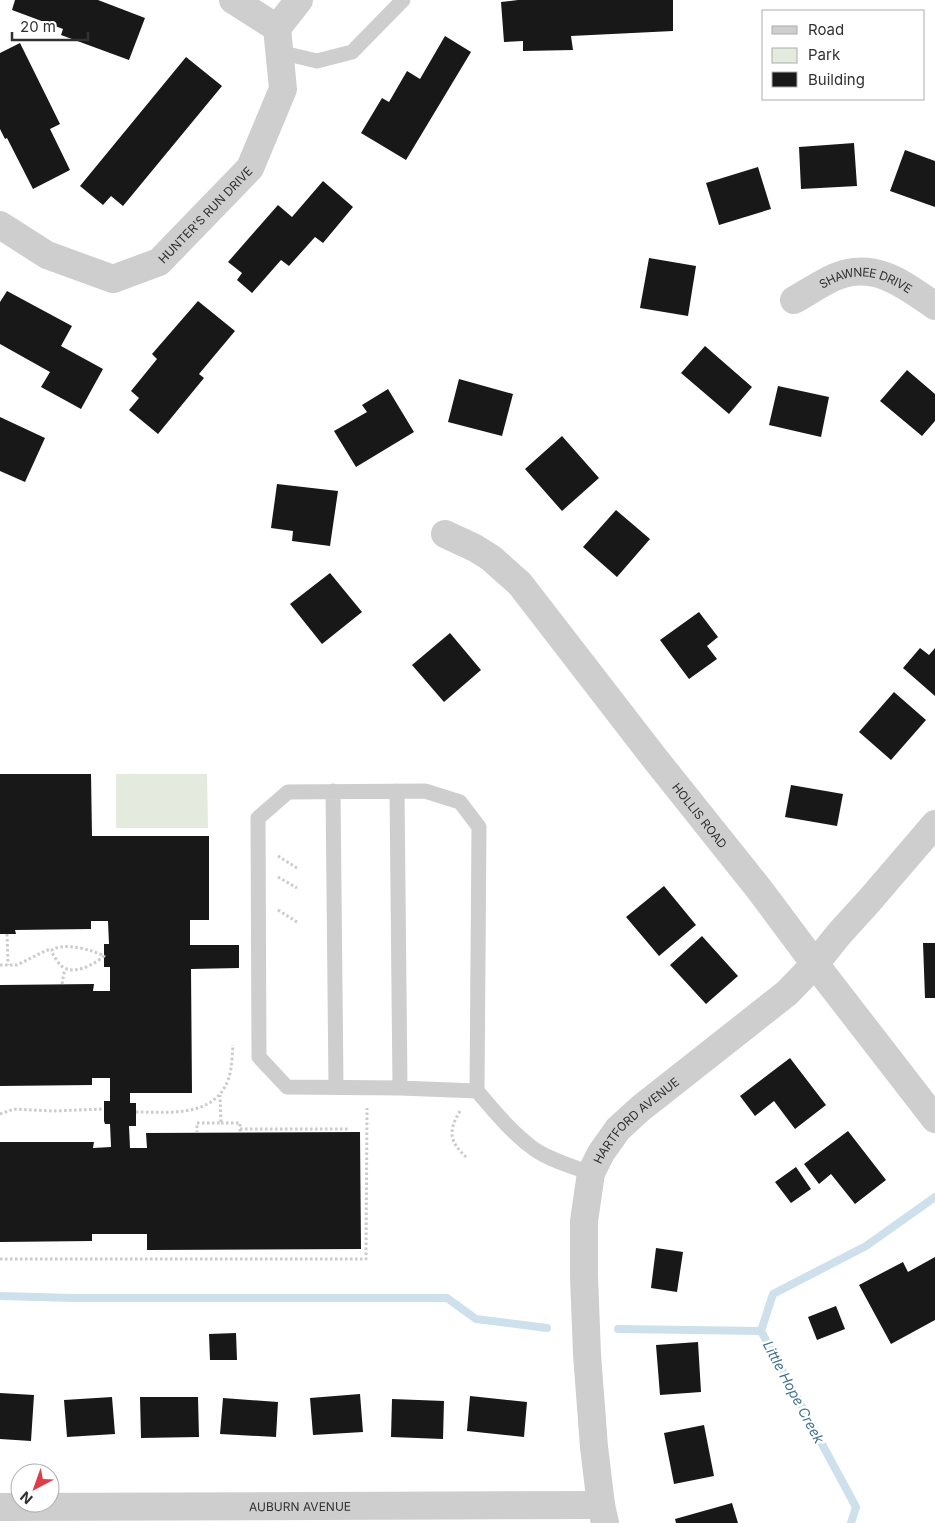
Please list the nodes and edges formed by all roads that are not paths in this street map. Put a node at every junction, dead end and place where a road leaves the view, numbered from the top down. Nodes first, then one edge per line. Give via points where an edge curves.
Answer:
1 (233, 0) edge
2 (299, 0) edge
3 (403, 0) edge
4 (278, 40) junction
5 (0, 225) edge
6 (794, 300) dead end
7 (935, 306) edge
8 (444, 534) dead end
9 (397, 791) junction
10 (333, 792) junction
11 (935, 824) edge
12 (815, 964) junction
13 (336, 1087) junction
14 (400, 1088) junction
15 (477, 1091) junction
16 (935, 1119) edge
17 (591, 1173) junction
18 (0, 1507) edge
19 (603, 1514) edge

1 - 4 street
2 - 4 street
3 - 4 lane via 352,52 317,61
4 - 5 street, HUNTER'S RUN DRIVE via 283,89 250,168 159,262 113,279 47,255
6 - 7 street, SHAWNEE DRIVE via 835,277 867,272 891,277
8 - 12 street, HOLLIS ROAD via 483,553 520,584 760,889
9 - 10 lane
9 - 14 lane
9 - 15 lane via 425,791 460,802 479,827
10 - 13 lane
10 - 13 lane via 288,792 258,818 259,1047 260,1057 287,1087
11 - 12 street, HARTFORD AVENUE
12 - 16 street, HOLLIS ROAD
12 - 17 street, HARTFORD AVENUE via 787,993 618,1129
13 - 14 lane
14 - 15 lane
15 - 17 lane via 507,1126 535,1150
17 - 19 street, HARTFORD AVENUE via 584,1221 584,1276 593,1437
18 - 19 street, AUBURN AVENUE

